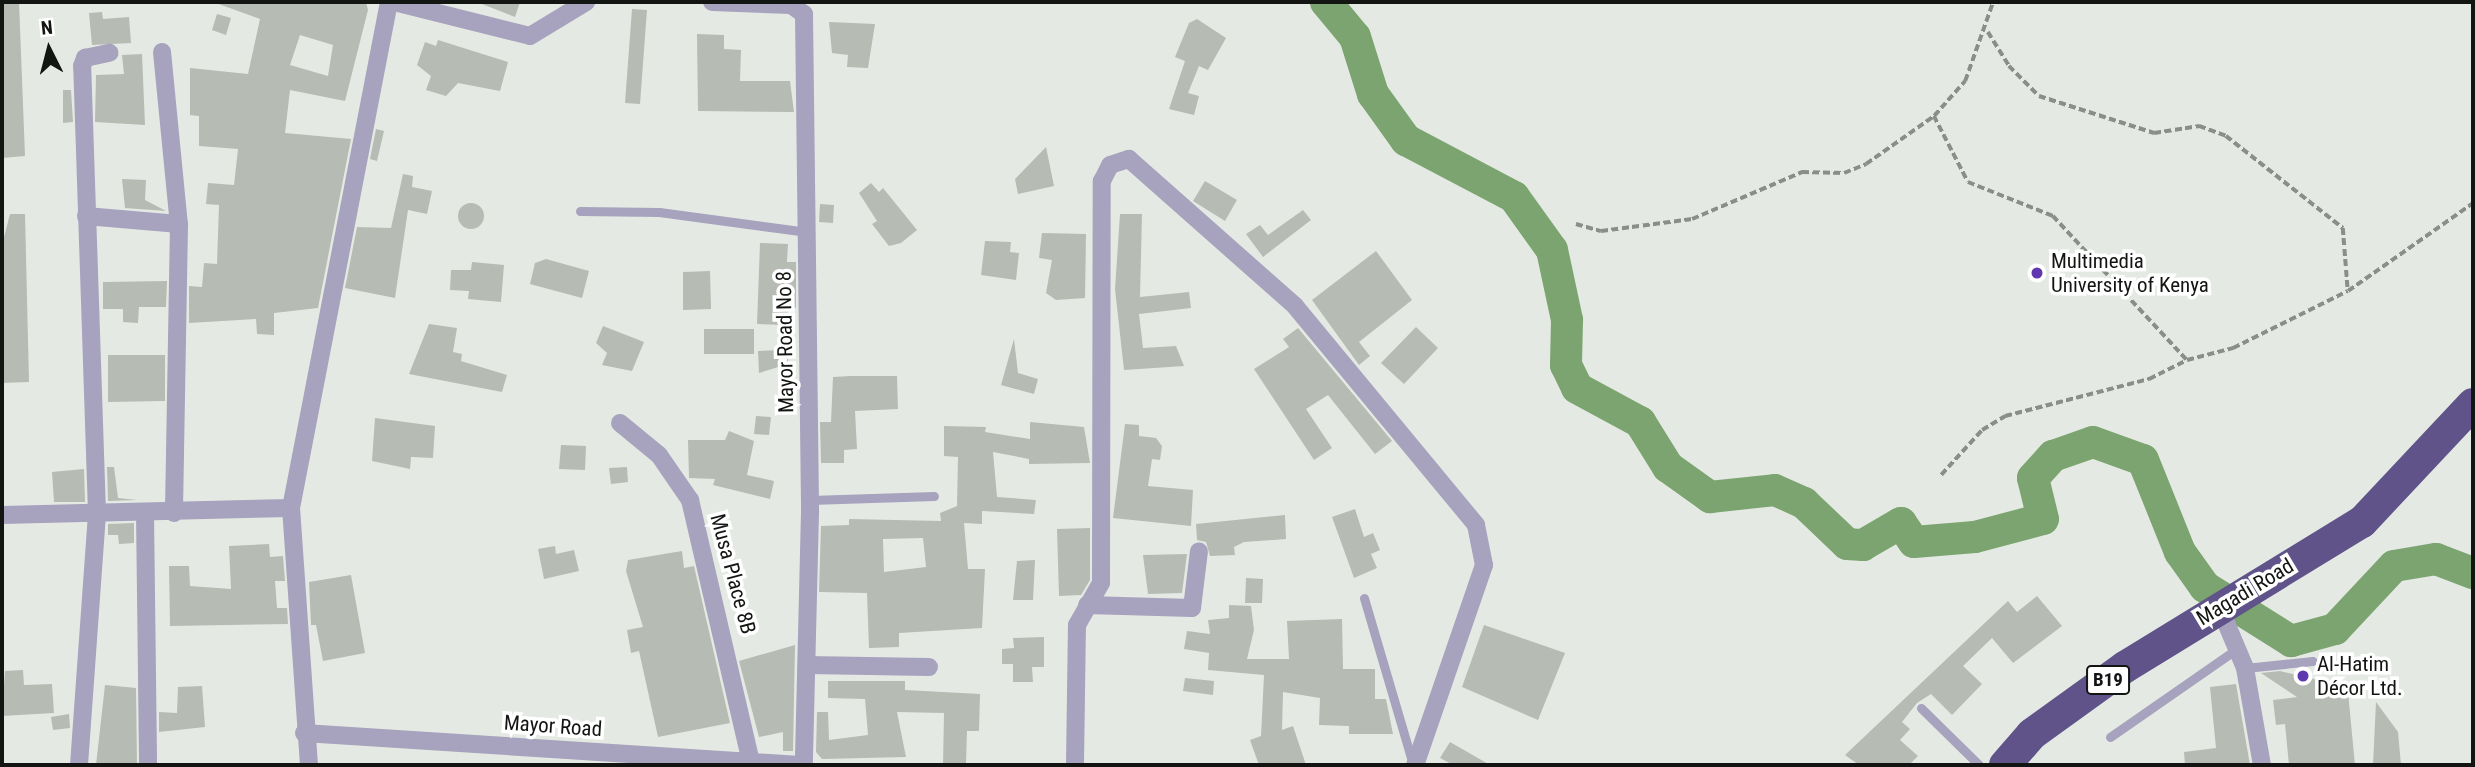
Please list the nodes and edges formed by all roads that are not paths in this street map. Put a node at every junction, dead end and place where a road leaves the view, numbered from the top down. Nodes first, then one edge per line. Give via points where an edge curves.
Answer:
1 (389, 2) edge
2 (394, 2) edge
3 (586, 2) edge
4 (712, 2) edge
5 (162, 52) dead end
6 (109, 53) dead end
7 (580, 211) dead end
8 (86, 216) junction
9 (179, 224) junction
10 (806, 232) junction
11 (2473, 404) edge
12 (620, 424) dead end
13 (934, 496) dead end
14 (810, 500) junction
15 (291, 508) junction
16 (97, 513) junction
17 (145, 513) junction
18 (174, 513) junction
19 (2, 515) edge
20 (1199, 551) dead end
21 (1364, 598) dead end
22 (1087, 605) junction
23 (2220, 606) junction
24 (2238, 648) junction
25 (2314, 661) dead end
26 (807, 666) junction
27 (929, 667) dead end
28 (2245, 668) junction
29 (1921, 708) dead end
30 (304, 733) junction
31 (2110, 737) dead end
32 (712, 762) edge
33 (751, 762) junction
34 (79, 765) edge
35 (148, 765) edge
36 (309, 765) edge
37 (802, 765) edge
38 (1075, 765) edge
39 (1414, 765) edge
40 (1979, 765) edge
41 (2005, 765) edge
42 (2262, 765) edge

1 - 15 street
2 - 3 street via 530,36
4 - 10 street, Mayor Road No 8 via 791,5 804,14
5 - 9 street
6 - 8 street via 86,58 82,66
7 - 10 lane via 659,212
8 - 9 street
8 - 16 street
9 - 18 street
10 - 14 street, Mayor Road No 8
11 - 23 highway, Magadi Road / B19 via 2362,522
12 - 33 street, Musa Place 8B via 659,455 690,500
13 - 14 lane
14 - 26 street, Mayor Road No 8
15 - 18 street
15 - 30 street
16 - 17 street
16 - 19 street
16 - 34 street
17 - 18 street
17 - 35 street
20 - 22 street via 1192,608
21 - 39 lane
22 - 38 street via 1077,625
22 - 39 street via 1101,583 1102,181 1110,165 1129,159 1295,306 1476,525 1484,565
23 - 24 street
23 - 41 highway, Magadi Road / B19 via 2032,734
24 - 28 street
24 - 31 lane
25 - 28 lane
26 - 27 street
26 - 37 street, Mayor Road No 8
28 - 42 street
29 - 40 lane
30 - 32 street, Mayor Road
30 - 36 street
32 - 33 street, Mayor Road
33 - 37 street, Mayor Road

